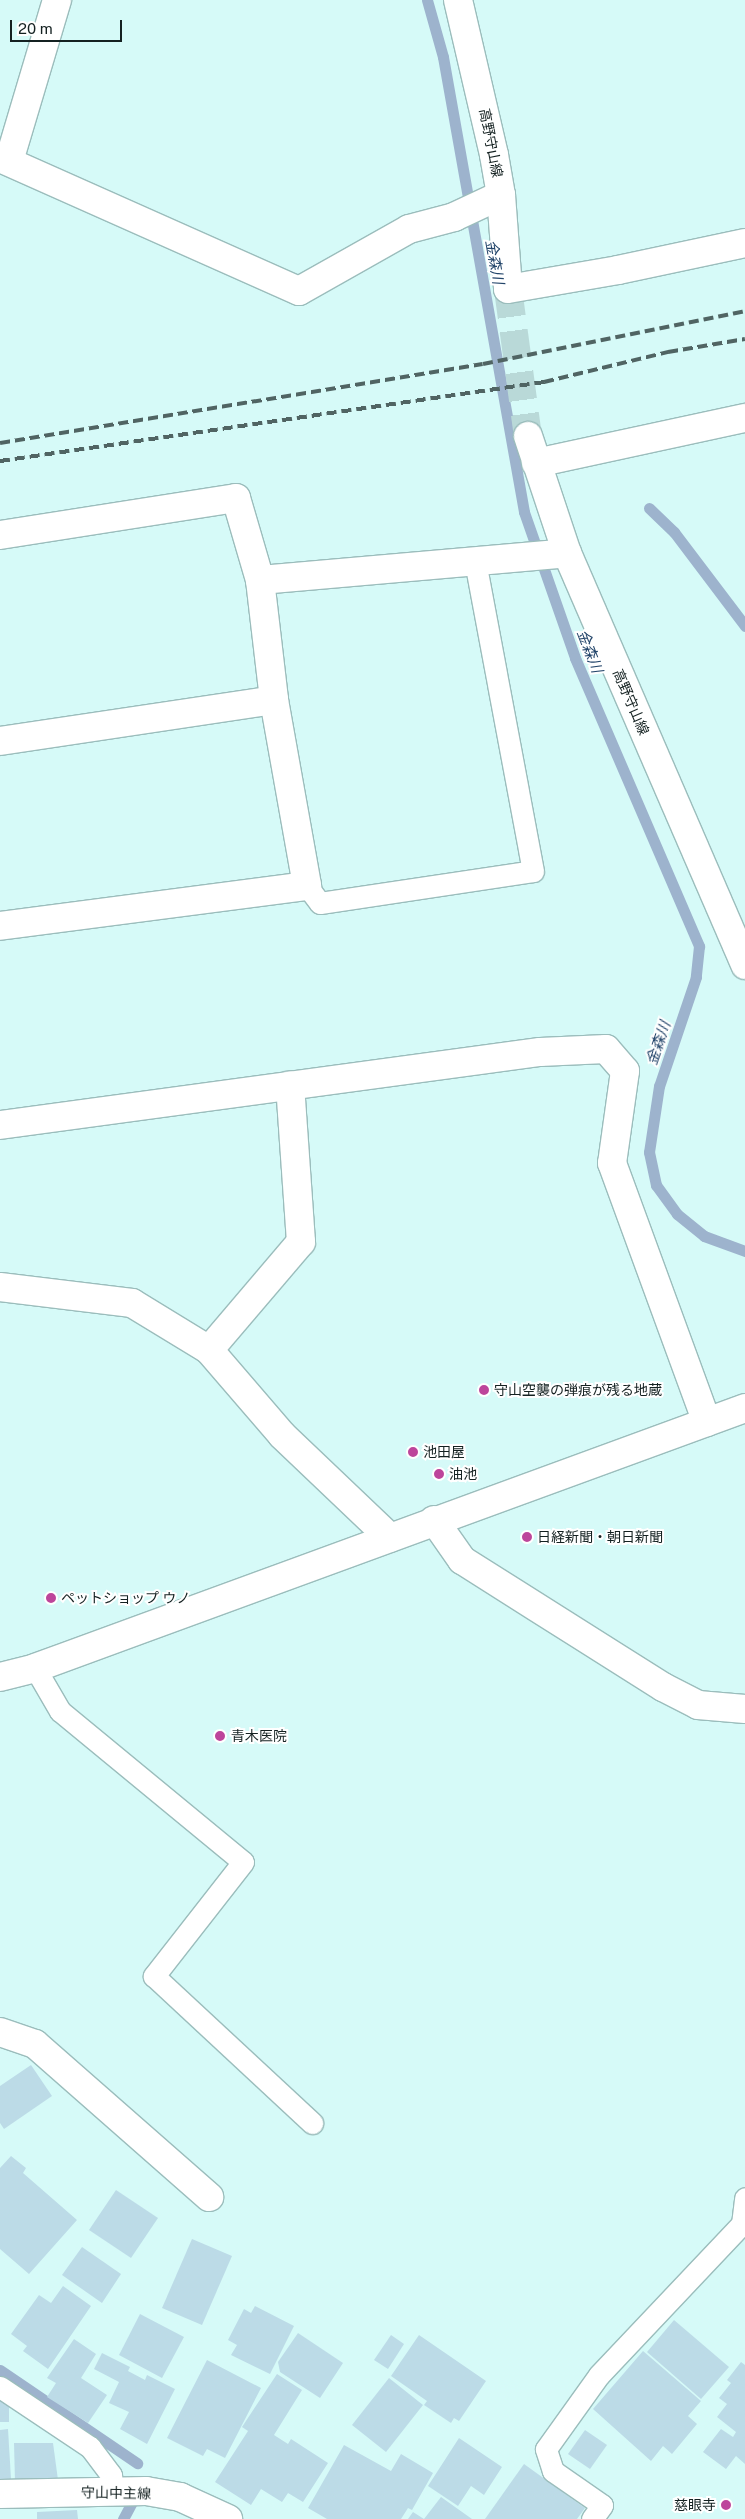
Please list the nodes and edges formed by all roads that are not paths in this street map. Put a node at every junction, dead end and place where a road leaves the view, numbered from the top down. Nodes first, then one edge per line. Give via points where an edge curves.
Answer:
1 (57, 0) edge
2 (458, 0) edge
3 (4, 159) edge
4 (493, 200) junction
5 (745, 243) edge
6 (745, 418) edge
7 (528, 436) tunnel mouth
8 (536, 463) junction
9 (0, 535) edge
10 (559, 554) junction
11 (475, 562) junction
12 (260, 580) junction
13 (274, 700) junction
14 (0, 741) edge
15 (307, 886) junction
16 (0, 926) edge
17 (745, 965) edge
18 (290, 1086) junction
19 (0, 1125) edge
20 (0, 1287) edge
21 (209, 1350) junction
22 (745, 1408) edge
23 (707, 1422) junction
24 (434, 1520) junction
25 (390, 1538) junction
26 (35, 1668) junction
27 (0, 1677) edge
28 (745, 1709) edge
29 (0, 2032) edge
30 (312, 2123) dead end
31 (209, 2197) dead end
32 (745, 2198) edge
33 (743, 2224) edge
34 (0, 2387) edge
35 (113, 2491) junction
36 (0, 2494) edge
37 (228, 2519) edge
38 (592, 2519) edge

1 - 3 street
2 - 4 street, 高野守山線 via 486,111
3 - 4 street via 298,291 409,229 454,217
4 - 5 street, 高野守山線 via 508,289
6 - 8 street
7 - 8 street, 高野守山線
8 - 10 street, 高野守山線
9 - 12 street via 236,498
10 - 11 street
10 - 17 street, 高野守山線
11 - 12 street
11 - 15 lane via 533,871 320,903
12 - 13 street
13 - 14 street
13 - 15 street
15 - 16 street
18 - 19 street
18 - 21 street via 301,1242
18 - 23 street via 540,1052 606,1048 625,1071 612,1163
20 - 21 street via 132,1303
21 - 25 street via 282,1435
22 - 23 street
23 - 24 street
24 - 25 street
24 - 28 street via 462,1560 663,1687 698,1706
25 - 26 street
26 - 27 street
26 - 30 lane via 60,1711 243,1862 154,1976
29 - 31 street via 35,2044
32 - 33 lane
33 - 38 lane via 600,2375 546,2449 553,2471 602,2505
34 - 35 lane via 90,2447 111,2475
35 - 36 street, 守山中主線
35 - 37 street, 守山中主線 via 146,2491 180,2497

